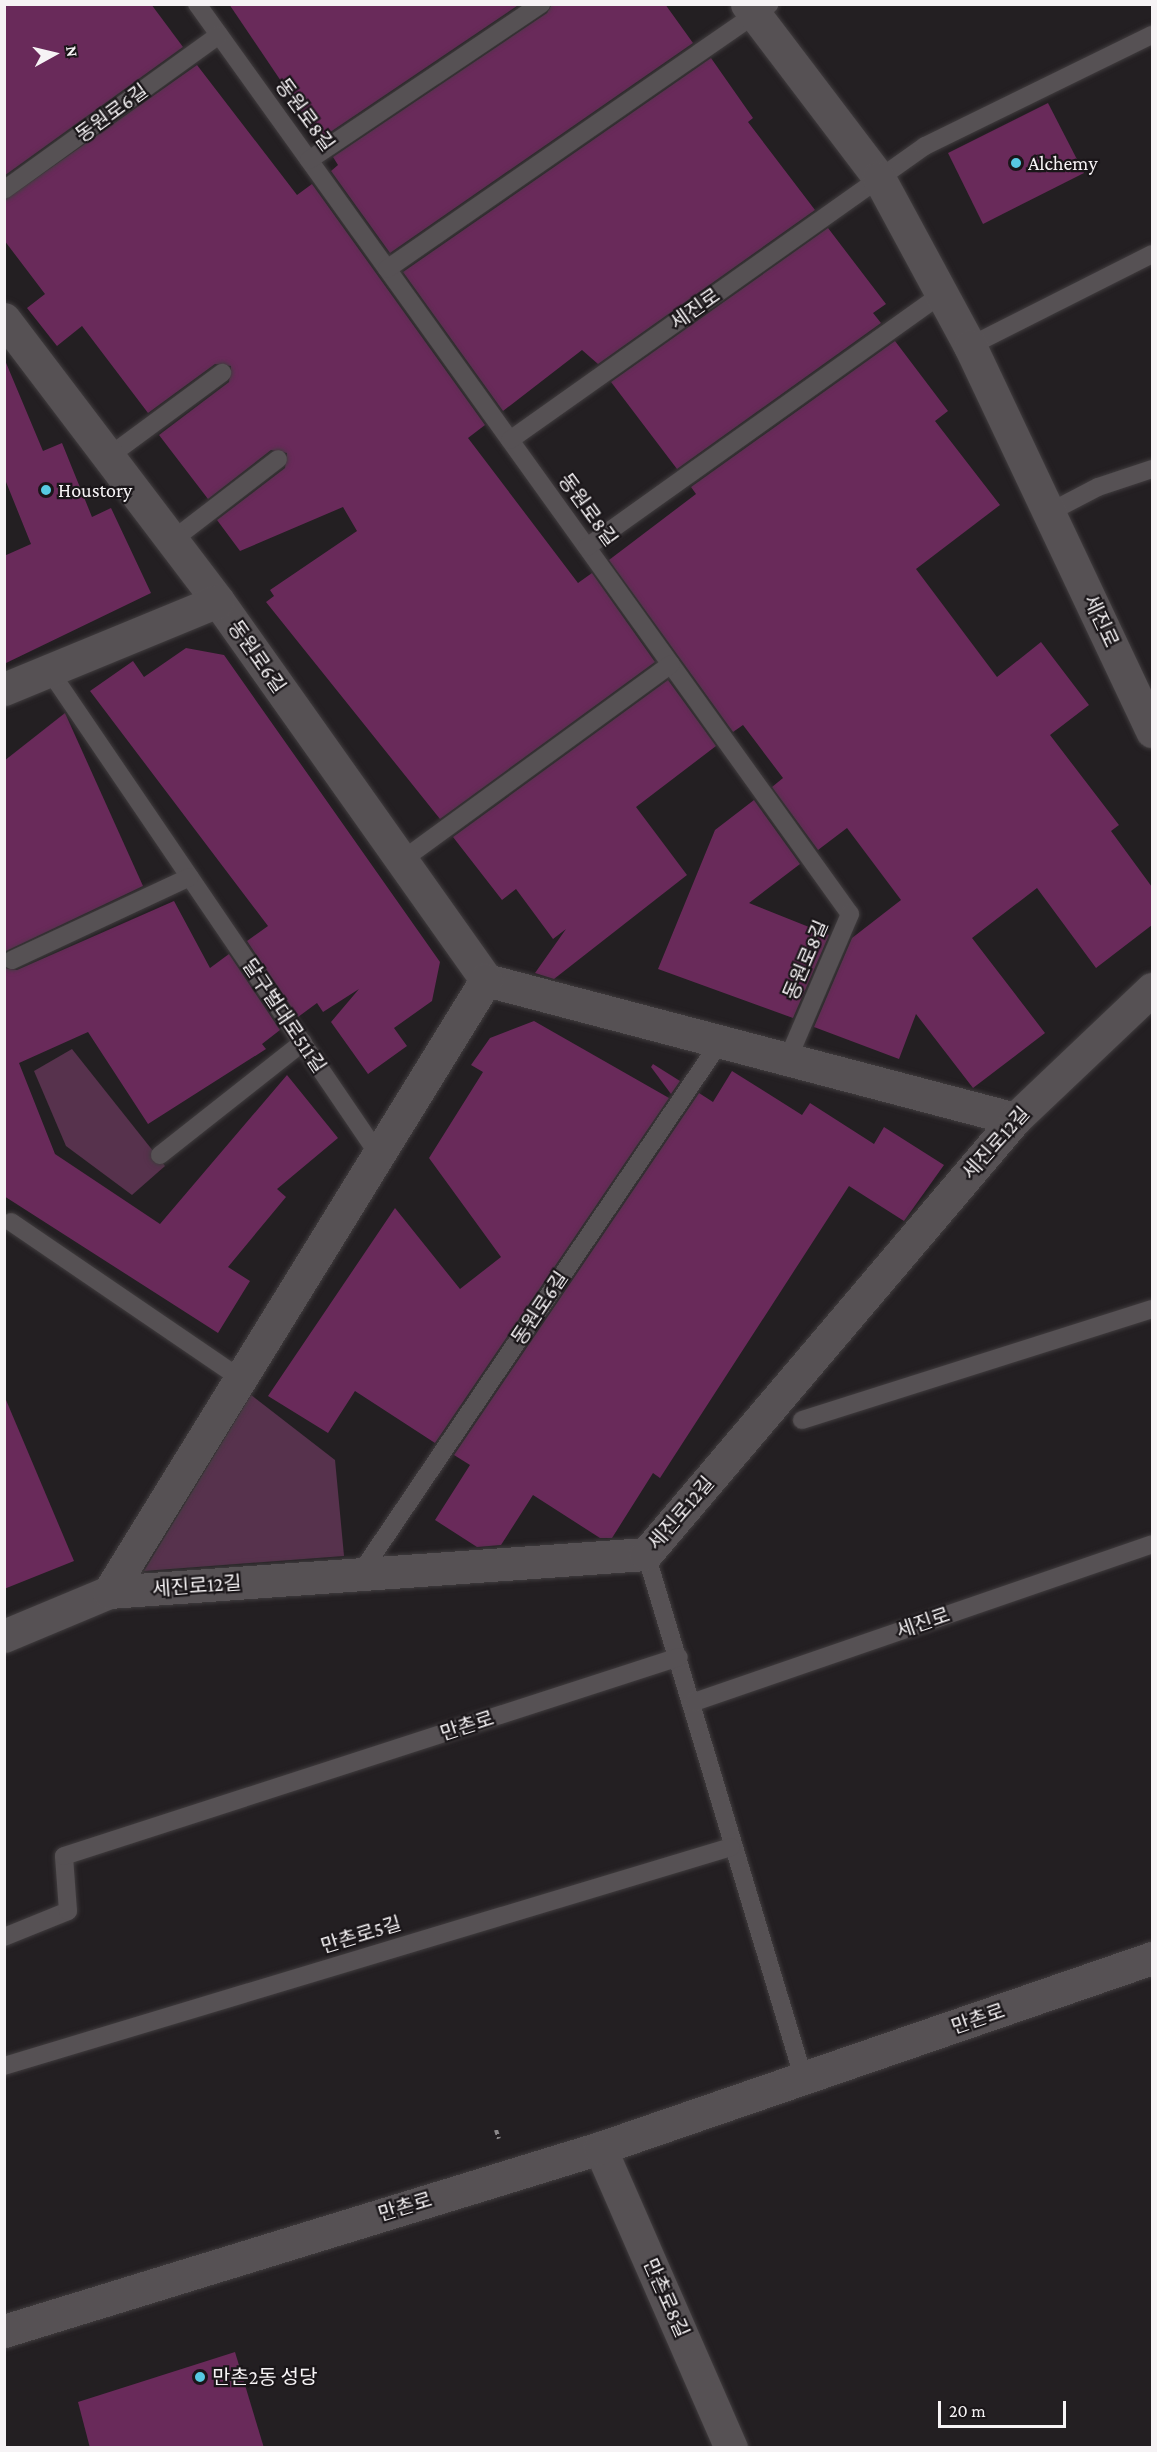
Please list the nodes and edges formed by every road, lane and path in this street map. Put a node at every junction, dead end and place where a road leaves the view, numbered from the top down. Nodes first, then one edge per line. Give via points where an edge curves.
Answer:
1 (197, 4) edge
2 (541, 4) edge
3 (757, 7) edge
4 (219, 35) junction
5 (1152, 35) edge
6 (309, 160) junction
7 (879, 178) junction
8 (4, 190) edge
9 (1152, 254) edge
10 (387, 269) junction
11 (943, 293) junction
12 (4, 319) edge
13 (970, 346) junction
14 (222, 373) dead end
15 (510, 440) junction
16 (108, 457) junction
17 (278, 459) dead end
18 (1152, 469) edge
19 (1050, 512) junction
20 (170, 542) junction
21 (587, 547) junction
22 (218, 601) junction
23 (671, 664) junction
24 (49, 670) junction
25 (4, 689) edge
26 (1152, 731) edge
27 (400, 861) junction
28 (190, 878) junction
29 (12, 960) dead end
30 (486, 980) junction
31 (1152, 989) edge
32 (303, 1042) junction
33 (720, 1042) junction
34 (788, 1059) junction
35 (1015, 1119) junction
36 (378, 1154) junction
37 (160, 1155) dead end
38 (11, 1222) dead end
39 (1152, 1309) edge
40 (240, 1378) junction
41 (802, 1420) dead end
42 (1152, 1544) edge
43 (646, 1554) junction
44 (360, 1575) junction
45 (109, 1592) junction
46 (4, 1636) edge
47 (679, 1657) junction
48 (694, 1702) junction
49 (731, 1847) junction
50 (4, 1937) edge
51 (1152, 1958) edge
52 (4, 2066) edge
53 (804, 2080) junction
54 (600, 2148) junction
55 (4, 2331) edge
56 (731, 2448) edge

1 - 4 lane, 동원로8길
2 - 6 lane
3 - 7 street, 세진로
3 - 10 lane, 세진로
4 - 6 lane, 동원로8길
4 - 8 lane, 동원로6길
5 - 7 lane, 세진로 via 925,146
6 - 10 lane, 동원로8길
7 - 11 street, 세진로
7 - 15 lane, 세진로
9 - 13 lane
10 - 15 lane, 동원로8길
11 - 13 street, 세진로
11 - 21 lane
12 - 16 street, 동원로6길
13 - 19 street, 세진로
14 - 16 lane
15 - 21 lane, 동원로8길
16 - 20 street, 동원로6길
17 - 20 lane
18 - 19 lane via 1098,487
19 - 26 street, 세진로
20 - 22 street, 동원로6길
21 - 23 lane, 동원로8길
22 - 24 street
22 - 27 street, 동원로6길
23 - 27 lane
23 - 34 lane, 동원로8길 via 850,914
24 - 25 street
24 - 28 lane, 달구벌대로511길
27 - 30 street, 동원로6길
28 - 29 lane
28 - 32 lane, 달구벌대로511길
30 - 33 street
30 - 36 street
31 - 35 street, 세진로12길
32 - 36 lane, 달구벌대로511길
32 - 37 lane
33 - 34 street
33 - 44 lane, 동원로6길
34 - 35 street
35 - 43 street, 세진로12길
36 - 40 street
38 - 40 lane
39 - 41 lane
40 - 45 street
42 - 48 lane, 세진로
43 - 44 street, 세진로12길
43 - 47 lane
44 - 45 street, 세진로12길
45 - 46 street, 세진로12길
47 - 48 lane
47 - 50 lane, 만촌로 via 64,1856 68,1911
48 - 49 lane
49 - 52 lane, 만촌로5길
49 - 53 lane
51 - 53 street, 만촌로
53 - 54 street, 만촌로
54 - 55 street, 만촌로
54 - 56 street, 만촌로8길

